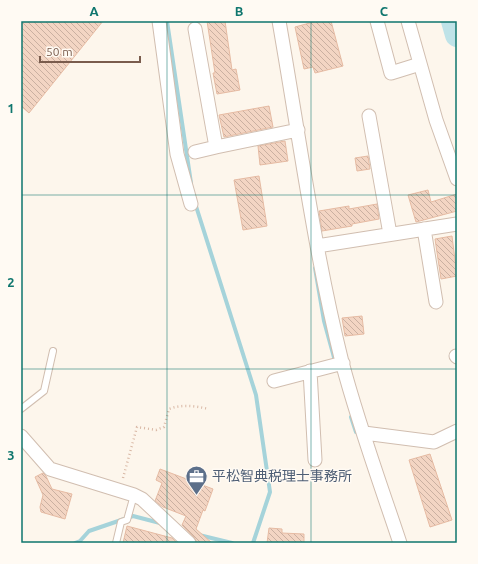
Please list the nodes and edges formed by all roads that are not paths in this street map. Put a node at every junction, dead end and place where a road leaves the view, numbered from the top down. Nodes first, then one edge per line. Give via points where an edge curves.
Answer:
1 (159, 21) edge
2 (279, 21) edge
3 (377, 21) edge
4 (408, 21) edge
5 (195, 29) dead end
6 (420, 64) junction
7 (369, 116) dead end
8 (293, 131) junction
9 (216, 147) junction
10 (195, 152) dead end
11 (457, 179) edge
12 (191, 204) dead end
13 (457, 224) edge
14 (424, 229) junction
15 (390, 234) junction
16 (317, 246) junction
17 (436, 302) dead end
18 (53, 351) dead end
19 (338, 364) junction
20 (310, 371) junction
21 (274, 381) dead end
22 (21, 409) edge
23 (457, 431) edge
24 (364, 433) junction
25 (21, 436) edge
26 (315, 460) dead end
27 (134, 495) junction
28 (116, 543) edge
29 (189, 543) edge
30 (400, 543) edge

1 - 12 street via 177,154
2 - 8 street
3 - 6 street via 391,73
4 - 6 street
5 - 9 street
6 - 11 street
7 - 15 street
8 - 9 street
8 - 16 street
9 - 10 street
13 - 14 street
14 - 15 street
14 - 17 street
15 - 16 street
16 - 19 street
18 - 22 lane via 44,391
19 - 20 street
19 - 24 street
20 - 21 street
20 - 26 street
23 - 24 street via 434,442
24 - 30 street
25 - 27 street via 50,469
27 - 28 lane via 128,517 121,522
27 - 29 street via 142,499

